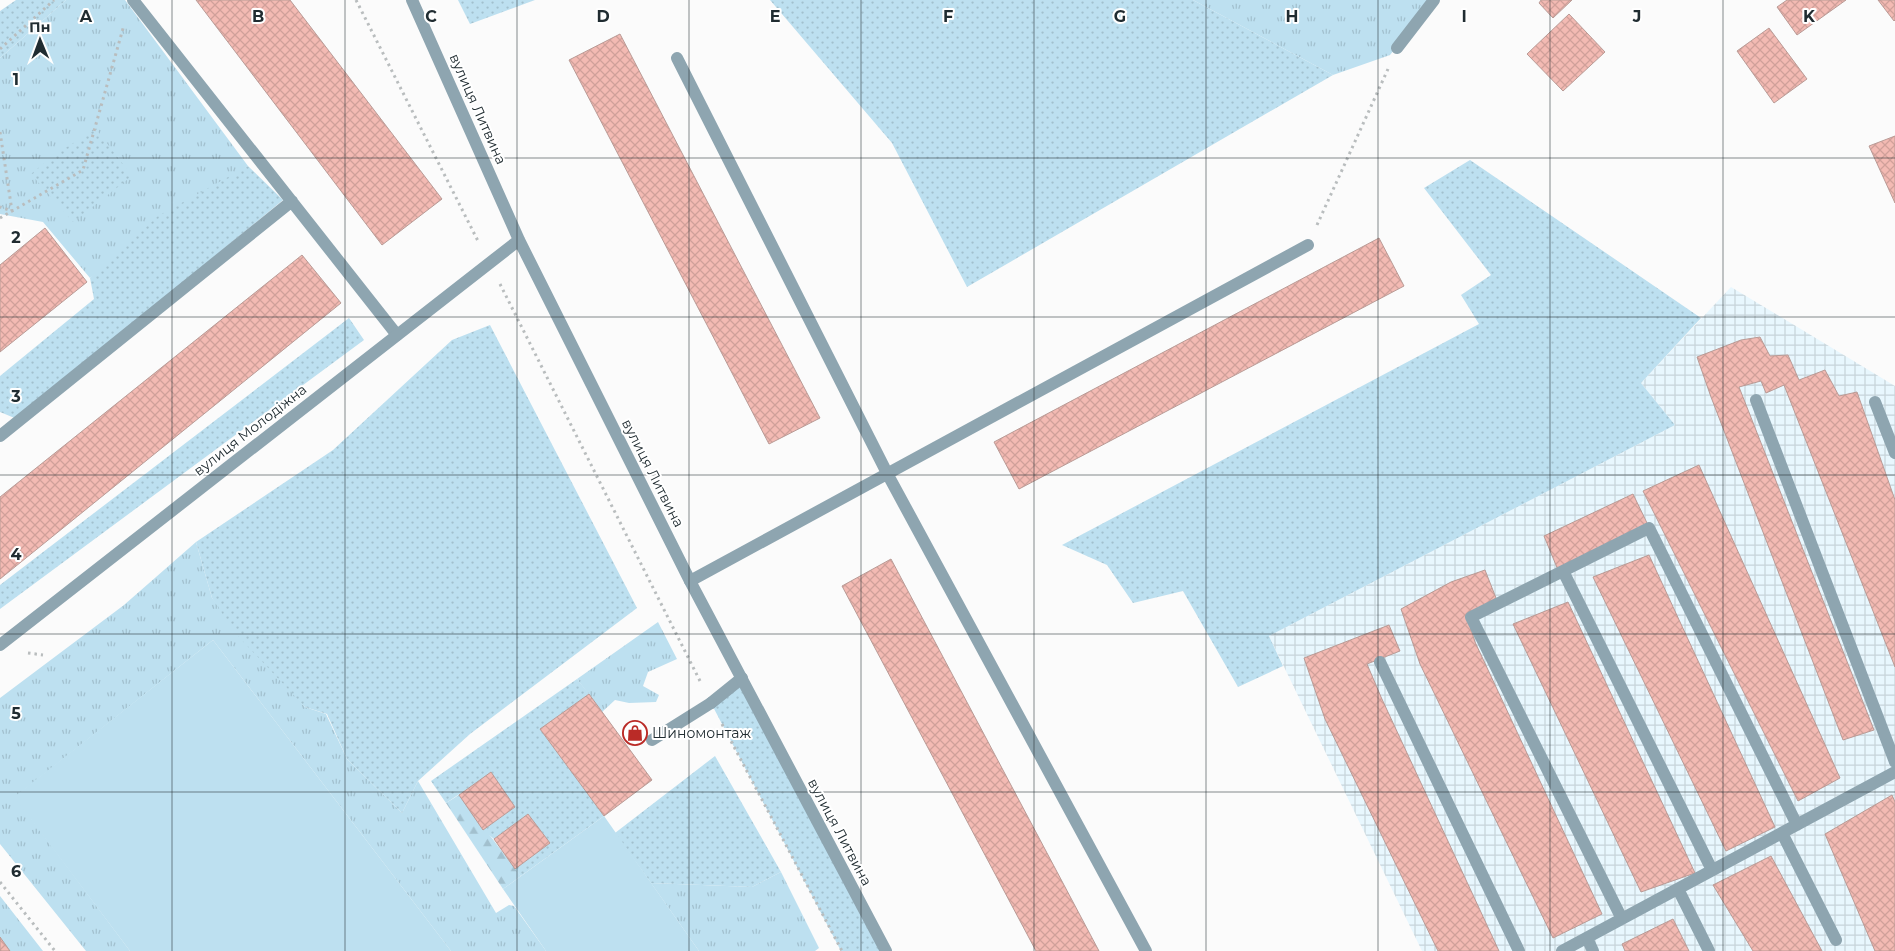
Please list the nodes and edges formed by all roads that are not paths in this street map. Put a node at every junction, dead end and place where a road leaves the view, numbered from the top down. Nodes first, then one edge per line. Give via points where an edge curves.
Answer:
1 (133, 0) edge
2 (412, 0) edge
3 (1434, 0) edge
4 (1397, 48) road end
5 (677, 58) dead end
6 (292, 201) junction
7 (519, 240) junction
8 (1308, 245) road end
9 (397, 335) junction
10 (1756, 400) dead end
11 (1875, 402) dead end
12 (0, 436) edge
13 (1895, 453) edge
14 (888, 474) junction
15 (1563, 571) junction
16 (690, 581) junction
17 (0, 645) edge
18 (1380, 662) dead end
19 (742, 678) junction
20 (652, 740) dead end
21 (1895, 762) edge
22 (1895, 772) edge
23 (1797, 825) junction
24 (1782, 833) junction
25 (1712, 870) junction
26 (1678, 888) junction
27 (1622, 919) junction
28 (1587, 938) junction
29 (1836, 940) dead end
30 (886, 951) edge
31 (1146, 951) edge
32 (1519, 951) edge
33 (1562, 951) edge
34 (1593, 951) edge
35 (1709, 951) edge

1 - 6 street
2 - 7 street, вулиця Литвина
3 - 4 street
5 - 14 street
6 - 9 street
6 - 12 street
7 - 9 street, вулиця Молодіжна
7 - 16 street, вулиця Литвина
8 - 14 street
9 - 17 street, вулиця Молодіжна
10 - 21 street
11 - 13 street
14 - 16 street
14 - 31 street
15 - 23 street via 1649,528
15 - 25 street
15 - 27 street via 1471,617
16 - 19 street, вулиця Литвина
18 - 32 street
19 - 20 street via 711,703
19 - 30 street, вулиця Литвина
22 - 23 street
23 - 24 street
24 - 25 street
24 - 29 street
25 - 26 street
26 - 27 street
26 - 35 street
27 - 28 street
28 - 33 street
28 - 34 street

